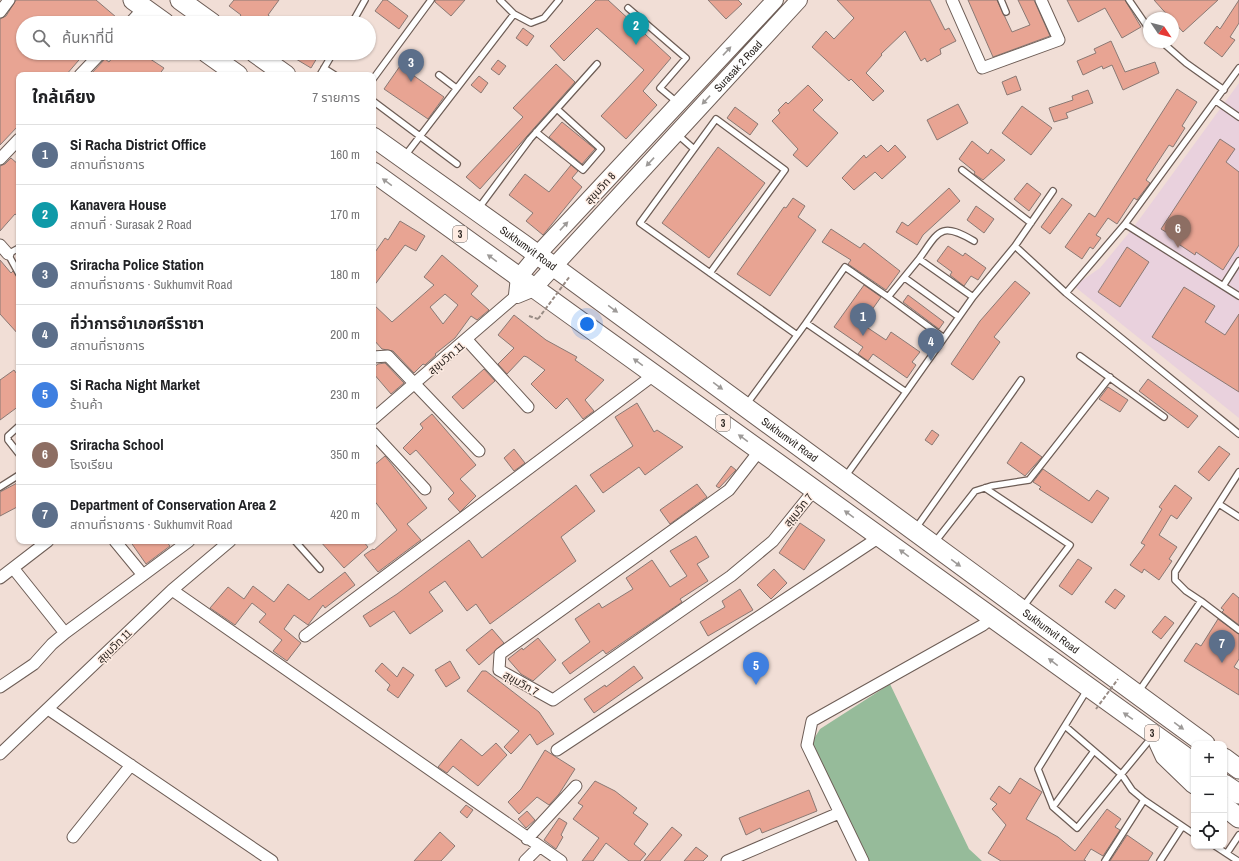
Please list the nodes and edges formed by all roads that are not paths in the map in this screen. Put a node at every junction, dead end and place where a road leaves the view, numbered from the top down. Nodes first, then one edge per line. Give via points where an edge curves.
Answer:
1 (9, 0) edge
2 (180, 0) edge
3 (366, 0) edge
4 (500, 0) edge
5 (559, 0) edge
6 (799, 0) edge
7 (952, 0) edge
8 (1001, 0) edge
9 (1041, 0) edge
10 (1129, 0) edge
11 (429, 1) edge
12 (139, 4) edge
13 (772, 4) edge
14 (628, 8) dead end
15 (0, 12) edge
16 (1006, 12) dead end
17 (514, 14) junction
18 (133, 16) edge
19 (155, 16) edge
20 (202, 16) edge
21 (356, 16) edge
22 (780, 20) junction
23 (1143, 20) edge
24 (1169, 48) edge
25 (94, 60) edge
26 (217, 60) edge
27 (265, 60) edge
28 (329, 60) edge
29 (597, 64) dead end
30 (324, 68) junction
31 (1239, 68) edge
32 (83, 72) edge
33 (234, 72) edge
34 (282, 72) edge
35 (322, 72) edge
36 (330, 72) edge
37 (376, 75) edge
38 (439, 75) dead end
39 (456, 88) junction
40 (1224, 90) junction
41 (1216, 101) junction
42 (376, 103) edge
43 (678, 103) junction
44 (557, 109) junction
45 (1239, 117) edge
46 (663, 121) junction
47 (536, 132) junction
48 (676, 133) junction
49 (420, 135) junction
50 (376, 139) edge
51 (16, 142) edge
52 (694, 149) junction
53 (0, 158) edge
54 (403, 158) junction
55 (457, 164) dead end
56 (962, 170) dead end
57 (376, 174) edge
58 (1053, 191) dead end
59 (477, 211) junction
60 (1031, 223) junction
61 (1125, 224) junction
62 (974, 241) dead end
63 (0, 245) edge
64 (1015, 246) junction
65 (16, 250) edge
66 (8, 254) junction
67 (538, 254) junction
68 (919, 259) junction
69 (1239, 261) edge
70 (554, 266) junction
71 (16, 269) edge
72 (710, 273) junction
73 (905, 278) junction
74 (518, 286) junction
75 (1223, 286) junction
76 (534, 288) junction
77 (1066, 293) junction
78 (1239, 296) edge
79 (973, 297) junction
80 (888, 298) junction
81 (959, 316) junction
82 (806, 323) junction
83 (797, 335) junction
84 (944, 338) junction
85 (467, 340) junction
86 (1080, 356) dead end
87 (376, 357) edge
88 (655, 374) junction
89 (1110, 377) junction
90 (1021, 380) dead end
91 (415, 384) junction
92 (906, 392) junction
93 (745, 406) junction
94 (528, 407) dead end
95 (376, 416) edge
96 (1164, 417) dead end
97 (16, 429) edge
98 (1239, 434) edge
99 (376, 436) edge
100 (16, 450) edge
101 (760, 450) junction
102 (479, 451) dead end
103 (1239, 472) edge
104 (16, 477) edge
105 (844, 479) junction
106 (0, 487) edge
107 (985, 488) junction
108 (425, 489) dead end
109 (815, 489) junction
110 (1219, 504) junction
111 (1239, 517) edge
112 (914, 532) junction
113 (881, 536) junction
114 (44, 544) edge
115 (118, 544) edge
116 (185, 544) edge
117 (224, 544) edge
118 (298, 544) edge
119 (933, 546) junction
120 (13, 568) junction
121 (320, 569) dead end
122 (143, 575) junction
123 (0, 578) edge
124 (172, 590) junction
125 (1201, 601) junction
126 (1021, 610) junction
127 (993, 617) junction
128 (1239, 630) edge
129 (66, 633) junction
130 (305, 636) dead end
131 (0, 687) edge
132 (1089, 688) junction
133 (1136, 694) junction
134 (48, 709) junction
135 (1065, 726) junction
136 (1154, 735) junction
137 (1201, 741) edge
138 (1, 750) edge
139 (557, 750) dead end
140 (1094, 751) junction
141 (1227, 760) edge
142 (1191, 761) edge
143 (131, 765) junction
144 (1239, 769) edge
145 (1122, 775) junction
146 (1191, 781) edge
147 (576, 786) dead end
148 (1227, 786) edge
149 (1239, 794) edge
150 (1144, 800) junction
151 (1053, 807) junction
152 (1227, 808) edge
153 (839, 813) junction
154 (1239, 818) edge
155 (1182, 827) junction
156 (1191, 832) edge
157 (1239, 835) edge
158 (73, 837) dead end
159 (527, 839) junction
160 (539, 847) junction
161 (1220, 849) edge
162 (1227, 853) junction
163 (272, 861) edge
164 (525, 861) edge
165 (561, 861) edge
166 (727, 861) edge
167 (863, 861) edge
168 (1105, 861) edge
169 (1160, 861) edge
170 (1238, 861) edge

1 - 15 street
2 - 20 highway
3 - 21 lane
4 - 17 lane
5 - 17 lane via 544,18 531,23
6 - 22 main road, Surasak 2 Road
7 - 9 street via 982,68 1059,40
8 - 16 lane
10 - 23 lane
11 - 37 lane
12 - 18 street
12 - 19 highway
13 - 22 main road
43 -> 13 main road, Surasak 2 Road
14 - 43 lane via 686,58 660,88
17 - 39 lane
22 -> 48 main road, Surasak 2 Road
24 - 40 lane via 1186,64
25 - 32 street
26 - 33 highway
27 - 34 highway
28 - 30 lane
29 - 44 lane
30 - 35 lane
30 - 36 lane
31 - 40 lane
38 - 39 lane
39 - 49 lane
40 - 41 lane
41 - 45 lane
41 - 61 lane
42 - 49 lane
43 - 46 main road, Surasak 2 Road
44 - 47 lane
44 - 47 lane via 601,149 583,170
46 - 48 main road
67 -> 46 main road, สุขุมวิท 8
47 - 59 lane
48 - 52 lane
48 -> 70 main road, สุขุมวิท 8
49 - 54 lane
49 - 55 lane
50 - 54 highway, Sukhumvit Road / 3
51 - 53 street
52 - 72 lane via 640,223
52 - 72 lane via 716,119 785,170
54 - 59 highway, Sukhumvit Road / 3
56 - 60 lane
74 -> 57 highway, Sukhumvit Road / 3
58 - 60 lane
59 - 67 highway, Sukhumvit Road / 3
60 - 64 lane
61 - 75 lane
61 - 77 lane
62 - 68 lane via 960,232 943,230 937,233
63 - 66 street
64 - 77 lane
64 - 79 lane
65 - 66 lane
66 - 71 lane
67 - 70 highway, Sukhumvit Road / 3
67 - 74 main road, สุขุมวิท 11
68 - 73 lane
68 - 79 lane
69 - 75 lane
70 - 76 main road
70 -> 93 highway, Sukhumvit Road / 3
72 - 83 lane
73 - 80 lane
73 - 81 lane
74 - 76 highway, Sukhumvit Road / 3
74 - 85 street, สุขุมวิท 11
75 - 78 lane
88 -> 76 highway, Sukhumvit Road / 3
77 - 98 lane
79 - 81 lane
80 - 82 lane via 845,267
80 - 84 lane
81 - 84 lane
82 - 83 lane
82 - 92 lane
83 - 93 lane
84 - 92 lane
85 - 91 street, สุขุมวิท 11
85 - 94 street
86 - 89 lane
87 - 91 street via 388,356
101 -> 88 highway, Sukhumvit Road / 3
88 - 130 street
89 - 96 lane
89 - 107 lane via 1029,480
90 - 112 lane
91 - 95 street, สุขุมวิท 11
91 - 102 street
92 - 105 lane
93 - 105 highway, Sukhumvit Road / 3
97 - 100 lane via 8,436
99 - 108 street
101 - 109 highway, Sukhumvit Road / 3
101 - 109 street, สุขุมวิท 7 via 729,490 500,654 499,670 553,700 731,576 772,541
103 - 110 lane
104 - 106 lane
105 - 112 highway, Sukhumvit Road / 3
107 - 119 lane via 975,491
107 - 126 lane via 1070,545
113 -> 109 highway, Sukhumvit Road / 3
110 - 111 lane
110 - 125 lane via 1175,572 1175,580 1186,592
112 - 119 highway, Sukhumvit Road / 3
127 -> 113 highway, Sukhumvit Road / 3
113 - 139 street
114 - 120 street
115 - 122 street
116 - 122 street
117 - 124 street, สุขุมวิท 11
118 - 121 lane
119 -> 126 highway, Sukhumvit Road / 3
120 - 123 street
120 - 129 street
122 - 129 street
124 - 134 street, สุขุมวิท 11
124 - 159 street
125 - 128 lane
125 - 133 lane
126 - 133 highway, Sukhumvit Road / 3
132 -> 127 highway, Sukhumvit Road / 3
127 - 153 street via 983,626 812,721 807,745
129 - 131 street via 34,664
132 - 135 lane
136 -> 132 highway, Sukhumvit Road / 3
133 -> 137 highway, Sukhumvit Road / 3
134 - 138 street, สุขุมวิท 11
134 - 143 street
135 - 140 lane
135 - 151 lane via 1038,769
136 - 142 highway, Sukhumvit Road / 3
136 - 145 lane
136 - 146 highway via 1165,756
140 - 145 lane
140 - 151 lane
141 - 144 highway
143 - 158 street
143 - 163 street
145 - 150 lane via 1132,790
145 - 151 lane via 1077,828
147 - 159 street
148 - 149 highway
150 - 155 lane
150 - 168 lane
152 - 154 highway
153 - 166 street
153 - 167 street
155 - 156 lane
155 - 169 lane
157 - 162 lane
159 - 160 street
160 - 164 street
160 - 165 street
161 - 162 lane
162 - 170 lane

